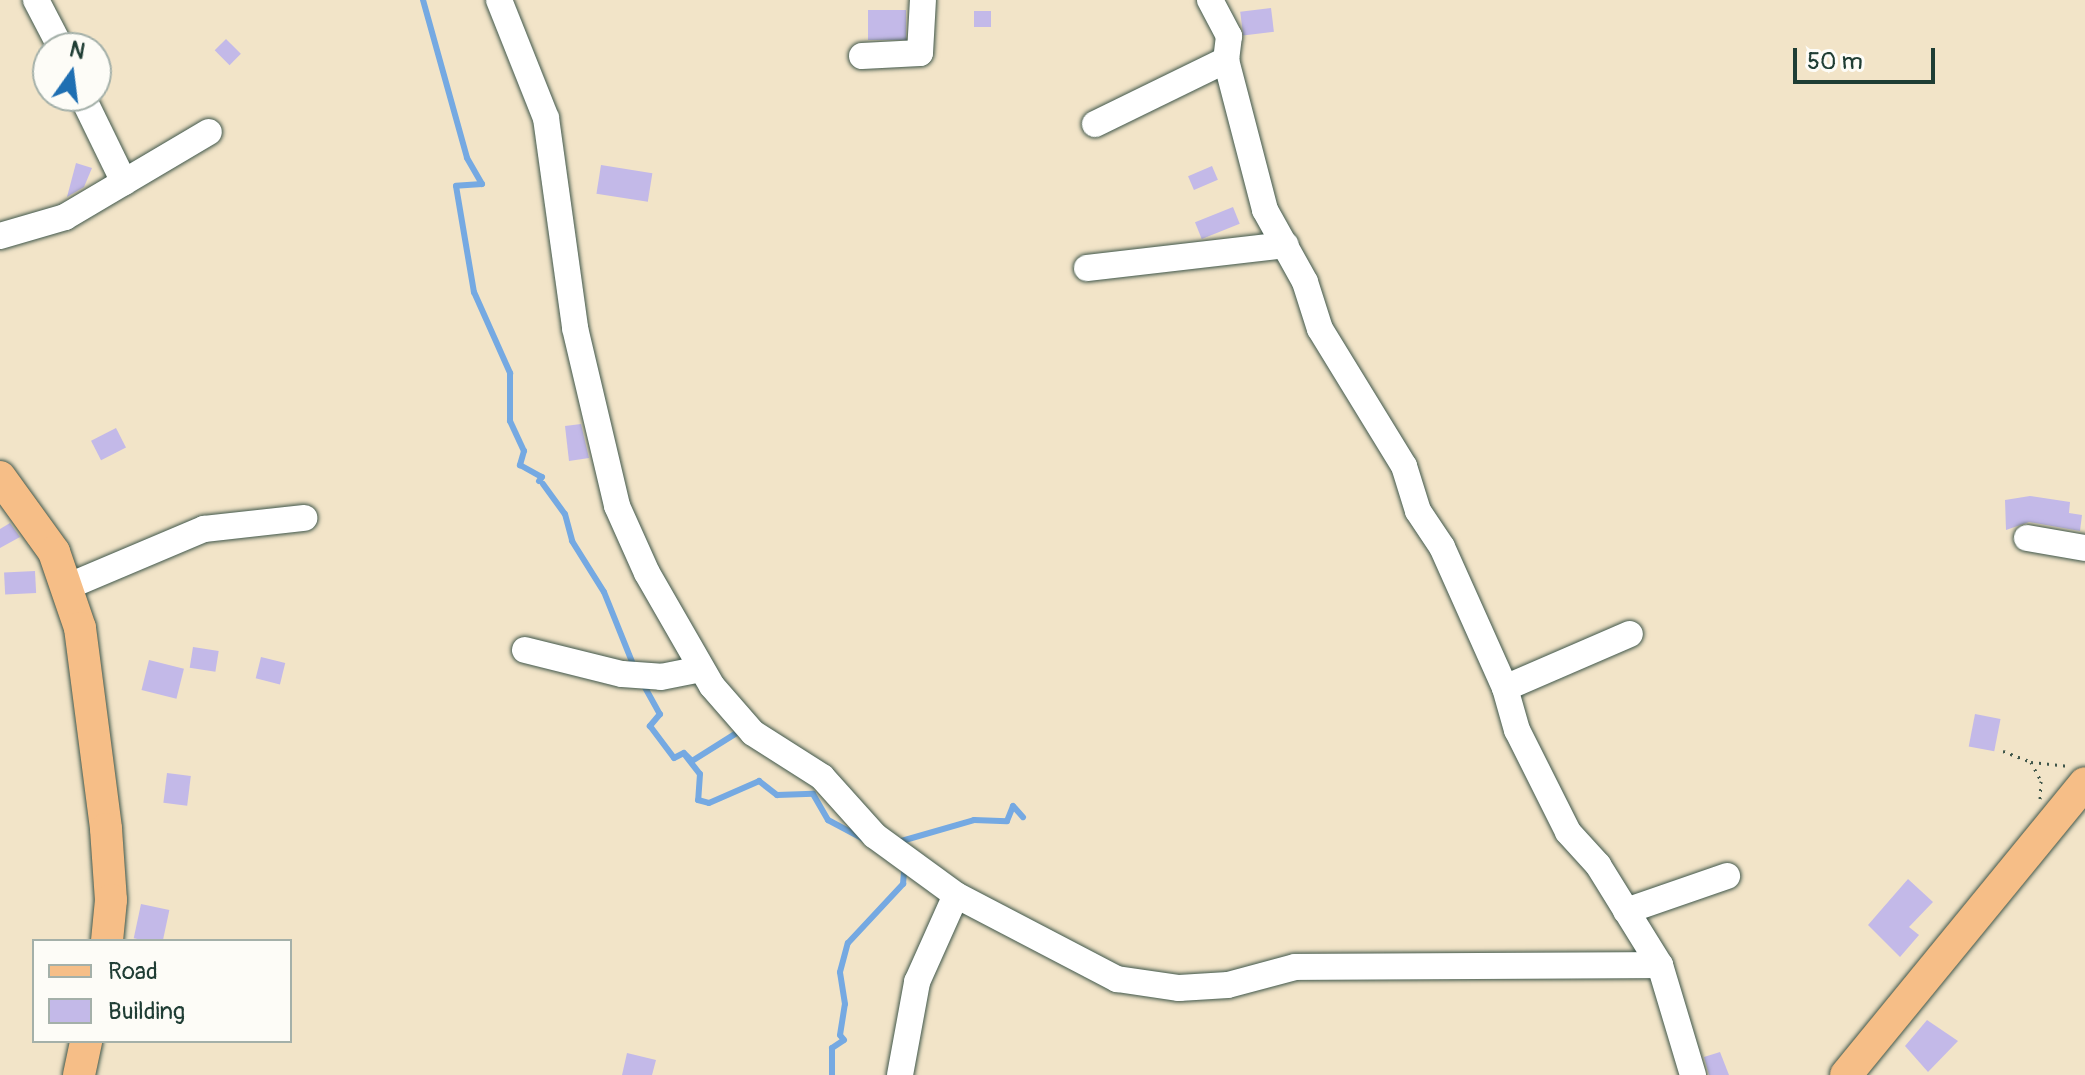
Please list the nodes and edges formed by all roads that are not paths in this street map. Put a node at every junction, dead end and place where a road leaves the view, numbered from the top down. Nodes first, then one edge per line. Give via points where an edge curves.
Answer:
1 (36, 0) edge
2 (499, 0) edge
3 (923, 0) edge
4 (1210, 0) edge
5 (53, 32) edge
6 (862, 56) dead end
7 (1226, 60) junction
8 (90, 112) edge
9 (1095, 124) dead end
10 (209, 132) dead end
11 (124, 182) junction
12 (0, 236) edge
13 (1286, 245) junction
14 (1087, 268) dead end
15 (0, 477) edge
16 (304, 518) dead end
17 (2027, 538) dead end
18 (2085, 548) edge
19 (69, 586) junction
20 (1630, 634) dead end
21 (525, 650) dead end
22 (701, 669) junction
23 (1505, 688) junction
24 (2080, 777) edge
25 (1727, 876) dead end
26 (956, 895) junction
27 (1626, 911) junction
28 (107, 939) edge
29 (1660, 965) junction
30 (86, 1043) edge
31 (79, 1075) edge
32 (900, 1075) edge
33 (1693, 1075) edge
34 (1846, 1075) edge

1 - 5 street
2 - 22 street via 546,118 568,292 617,506 647,573
3 - 6 street via 920,53
4 - 7 street via 1229,36
7 - 9 street
7 - 13 street via 1265,210
8 - 11 street
10 - 11 street
11 - 12 street via 65,217
13 - 14 street
13 - 23 street via 1320,329 1404,466 1418,511 1442,547
15 - 19 main road via 54,552
16 - 19 street via 204,529
17 - 18 street
19 - 28 main road via 80,628 106,829 111,900
20 - 23 street
21 - 22 street via 622,674 661,677
22 - 26 street via 753,733 822,777 875,836
23 - 27 street via 1517,730 1568,832 1598,865
24 - 34 main road via 2053,823
25 - 27 street
26 - 29 street via 1117,979 1179,988 1228,985 1295,967
26 - 32 street via 917,982
27 - 29 street
29 - 33 street
30 - 31 main road

